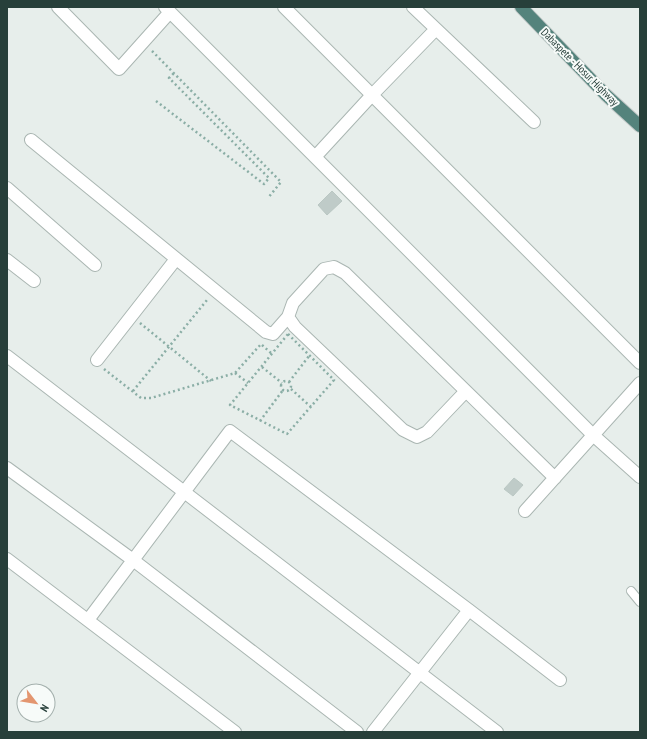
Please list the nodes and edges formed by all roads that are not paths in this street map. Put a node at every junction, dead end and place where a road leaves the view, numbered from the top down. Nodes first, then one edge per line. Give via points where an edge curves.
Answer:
1 (58, 7) edge
2 (284, 7) edge
3 (413, 7) edge
4 (521, 7) edge
5 (168, 9) edge
6 (436, 30) junction
7 (372, 95) junction
8 (534, 122) dead end
9 (640, 126) edge
10 (31, 140) dead end
11 (315, 157) junction
12 (7, 188) edge
13 (176, 259) junction
14 (7, 260) edge
15 (95, 265) dead end
16 (34, 281) dead end
17 (288, 317) junction
18 (7, 356) edge
19 (99, 363) road end
20 (640, 363) edge
21 (640, 383) edge
22 (466, 391) junction
23 (593, 434) junction
24 (7, 468) edge
25 (640, 477) edge
26 (555, 478) junction
27 (184, 492) junction
28 (525, 511) dead end
29 (7, 559) edge
30 (133, 560) junction
31 (631, 592) dead end
32 (640, 602) edge
33 (469, 610) junction
34 (88, 620) junction
35 (419, 673) junction
36 (560, 680) dead end
37 (235, 732) edge
38 (357, 732) edge
39 (373, 732) edge
40 (497, 732) edge

1 - 5 street via 119,69
2 - 7 street
3 - 6 street
4 - 9 highway, Dabaspete - Hosur Highway via 606,95
5 - 11 street
6 - 7 street
6 - 8 street
7 - 11 street
7 - 20 street
10 - 13 street
11 - 23 street
12 - 15 street
13 - 17 street via 266,332 273,334
13 - 19 street
14 - 16 street
17 - 22 street via 295,327 403,430 417,437 427,432
17 - 22 street via 293,302 324,269 334,267 345,273
18 - 27 street
21 - 23 street
22 - 26 street
23 - 25 street
23 - 26 street
24 - 30 street
26 - 28 street
27 - 30 street
27 - 33 street via 230,430
27 - 35 street
29 - 34 street
30 - 34 street
30 - 38 street
31 - 32 lane
33 - 35 street
33 - 36 street
34 - 37 street
35 - 39 street
35 - 40 street

